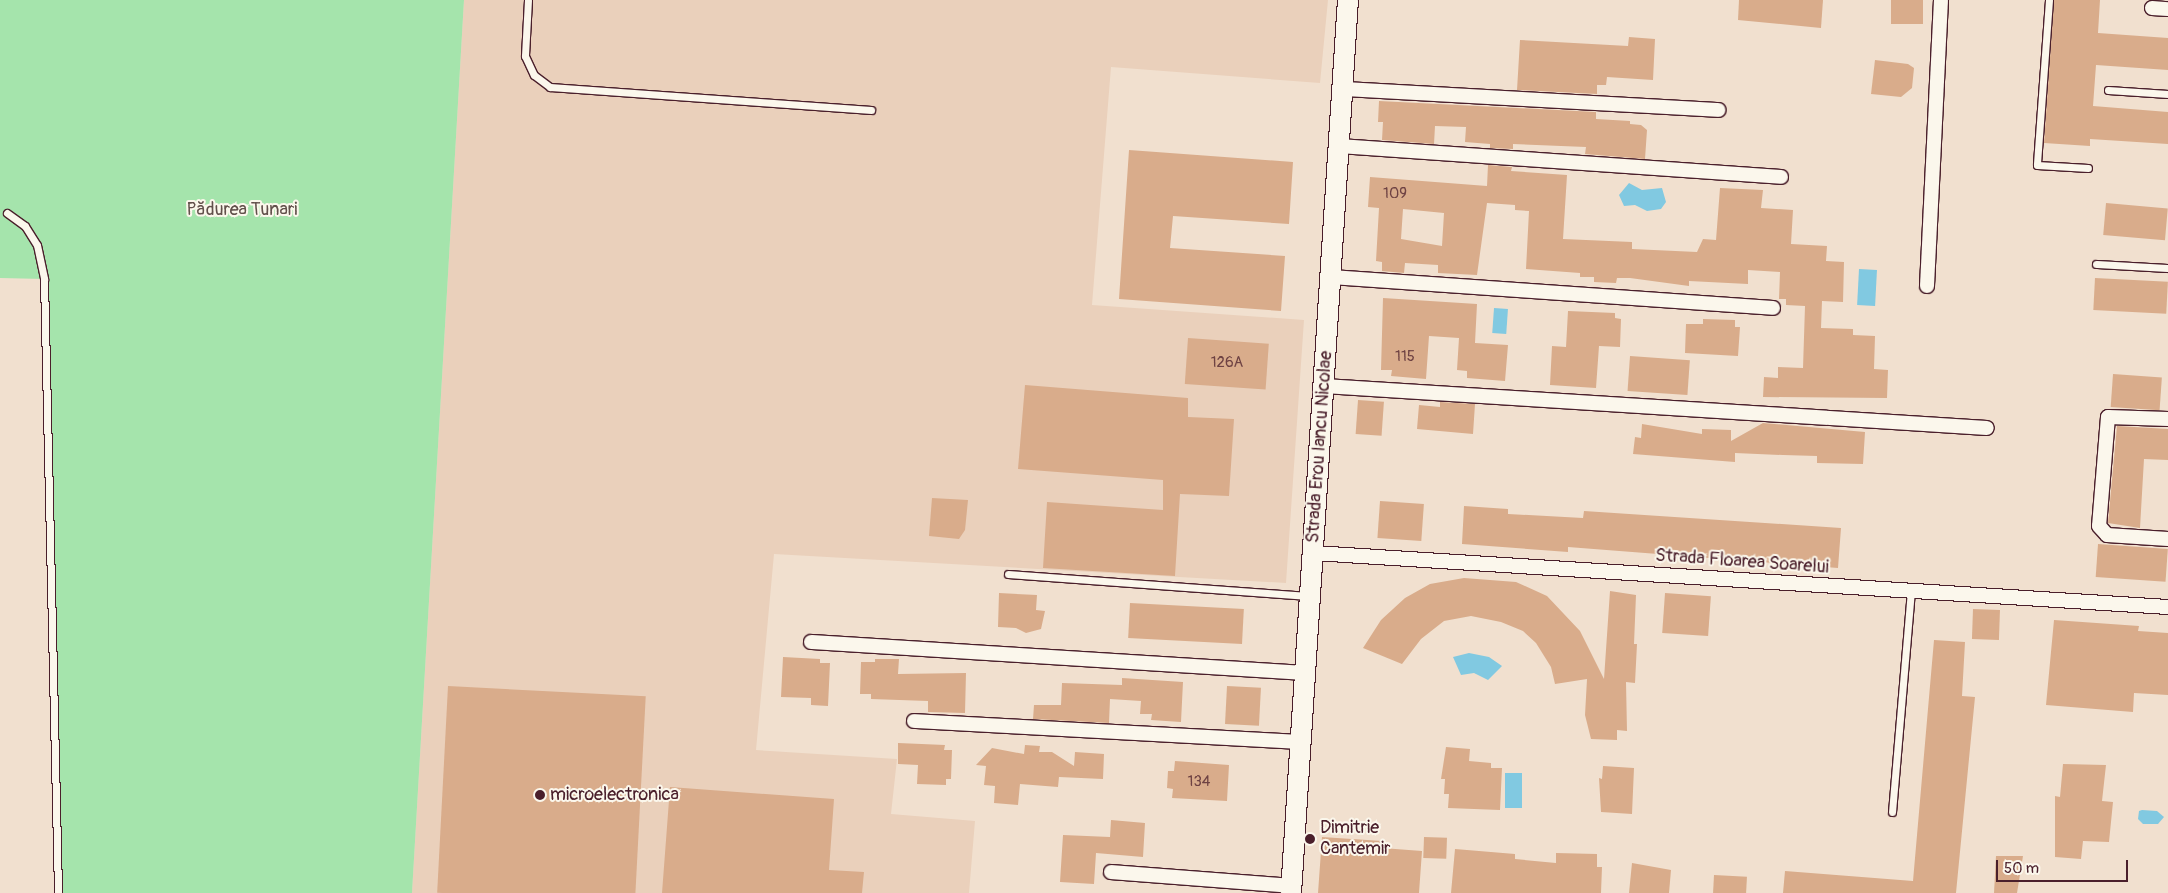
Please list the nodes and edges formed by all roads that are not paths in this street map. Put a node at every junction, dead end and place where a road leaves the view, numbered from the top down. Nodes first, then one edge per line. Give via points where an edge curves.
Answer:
1 (528, 0) edge
2 (1348, 0) edge
3 (1941, 0) edge
4 (2049, 0) edge
5 (2152, 8) dead end
6 (2168, 9) edge
7 (1343, 89) junction
8 (2108, 90) dead end
9 (2168, 94) edge
10 (871, 110) dead end
11 (1718, 110) dead end
12 (1339, 146) junction
13 (2088, 168) dead end
14 (1781, 178) dead end
15 (7, 213) dead end
16 (2096, 264) dead end
17 (2168, 268) edge
18 (1331, 277) junction
19 (1926, 286) dead end
20 (1773, 308) dead end
21 (1324, 386) junction
22 (2168, 419) edge
23 (1987, 428) dead end
24 (2168, 539) edge
25 (1314, 553) junction
26 (1008, 574) dead end
27 (1910, 591) junction
28 (1311, 596) junction
29 (2168, 608) edge
30 (811, 642) dead end
31 (1306, 673) junction
32 (914, 721) dead end
33 (1302, 742) junction
34 (1892, 812) dead end
35 (1111, 872) dead end
36 (1292, 889) edge
37 (58, 893) edge

1 - 10 lane via 525,56 534,75 550,87
2 - 7 street, Strada Erou Iancu Nicolae
3 - 19 street
4 - 13 lane via 2037,165
5 - 6 street
7 - 11 street
7 - 12 street, Strada Erou Iancu Nicolae
8 - 9 lane
12 - 14 street
12 - 18 street, Strada Erou Iancu Nicolae
15 - 37 lane via 25,226 36,245 44,279
16 - 17 lane
18 - 20 street
18 - 21 street, Strada Erou Iancu Nicolae
21 - 23 street
21 - 25 street, Strada Erou Iancu Nicolae
22 - 24 street via 2108,417 2099,526 2107,534
25 - 27 street, Strada Floarea Soarelui
25 - 28 street, Strada Erou Iancu Nicolae
26 - 28 lane
27 - 29 street, Strada Floarea Soarelui
27 - 34 lane
28 - 31 street, Strada Erou Iancu Nicolae
30 - 31 street
31 - 33 street, Strada Erou Iancu Nicolae
32 - 33 street
33 - 36 street, Strada Erou Iancu Nicolae
35 - 36 street

